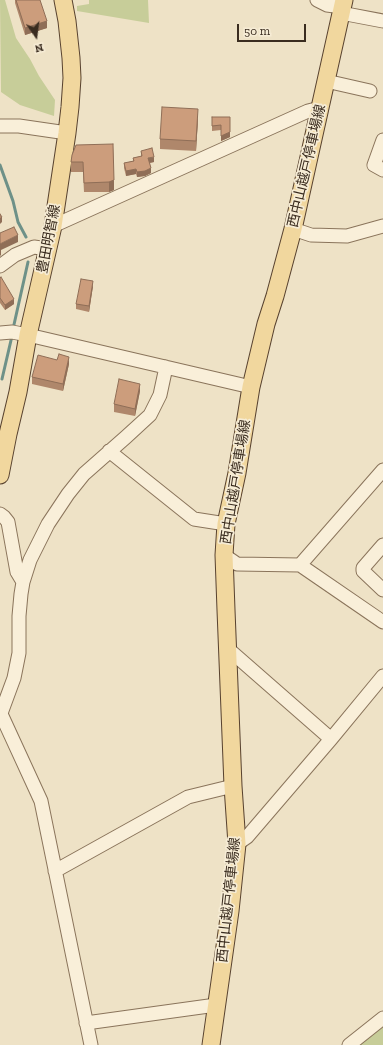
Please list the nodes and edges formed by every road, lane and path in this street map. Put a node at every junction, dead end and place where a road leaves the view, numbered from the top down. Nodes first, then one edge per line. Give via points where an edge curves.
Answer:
1 (63, 0) edge
2 (318, 0) edge
3 (342, 7) edge
4 (383, 21) edge
5 (326, 81) junction
6 (370, 91) dead end
7 (320, 108) junction
8 (0, 126) edge
9 (67, 133) junction
10 (383, 140) edge
11 (383, 170) edge
12 (53, 226) junction
13 (383, 226) edge
14 (293, 229) junction
15 (48, 249) junction
16 (0, 266) edge
17 (0, 333) edge
18 (28, 335) junction
19 (166, 367) junction
20 (251, 387) junction
21 (109, 452) junction
22 (383, 470) edge
23 (0, 475) edge
24 (0, 514) edge
25 (226, 524) junction
26 (383, 545) edge
27 (224, 555) junction
28 (300, 565) junction
29 (23, 582) junction
30 (383, 590) edge
31 (383, 622) edge
32 (228, 648) junction
33 (383, 676) edge
34 (1, 715) edge
35 (331, 740) junction
36 (233, 786) junction
37 (237, 844) junction
38 (55, 871) junction
39 (216, 1004) junction
40 (383, 1018) edge
41 (86, 1023) junction
42 (91, 1045) edge
43 (211, 1045) edge
44 (349, 1045) edge

1 - 9 main road, 豊田明智線 via 72,78
2 - 3 street via 327,5
3 - 4 street
3 - 5 main road, 西中山越戸停車場線
5 - 6 street
5 - 7 main road, 西中山越戸停車場線
7 - 12 street
7 - 14 main road, 西中山越戸停車場線
8 - 9 street
9 - 12 main road, 豊田明智線
10 - 11 street via 374,165
12 - 15 main road, 豊田明智線
13 - 14 street via 347,236 311,235
14 - 20 main road, 西中山越戸停車場線
15 - 16 street via 34,247 15,255
15 - 18 main road, 豊田明智線
17 - 18 street
18 - 19 street
18 - 23 main road, 豊田明智線
19 - 20 street
19 - 21 street via 160,395 150,415
20 - 25 main road, 西中山越戸停車場線
21 - 25 street via 194,519
21 - 29 street via 84,474 68,494 46,528 30,560
22 - 28 street
24 - 29 street via 8,522 17,572
25 - 27 main road, 西中山越戸停車場線
26 - 30 street via 363,568 363,571
27 - 28 street via 237,564
27 - 32 main road, 西中山越戸停車場線
28 - 31 street
29 - 34 street via 19,616 19,652 14,678
32 - 35 street
32 - 36 main road, 西中山越戸停車場線
33 - 35 street
34 - 38 street via 41,801
35 - 37 street via 247,837
36 - 37 main road, 西中山越戸停車場線
36 - 38 street via 188,798
37 - 39 main road, 西中山越戸停車場線
38 - 41 street
39 - 41 street
39 - 43 main road, 西中山越戸停車場線
40 - 44 street
41 - 42 street

